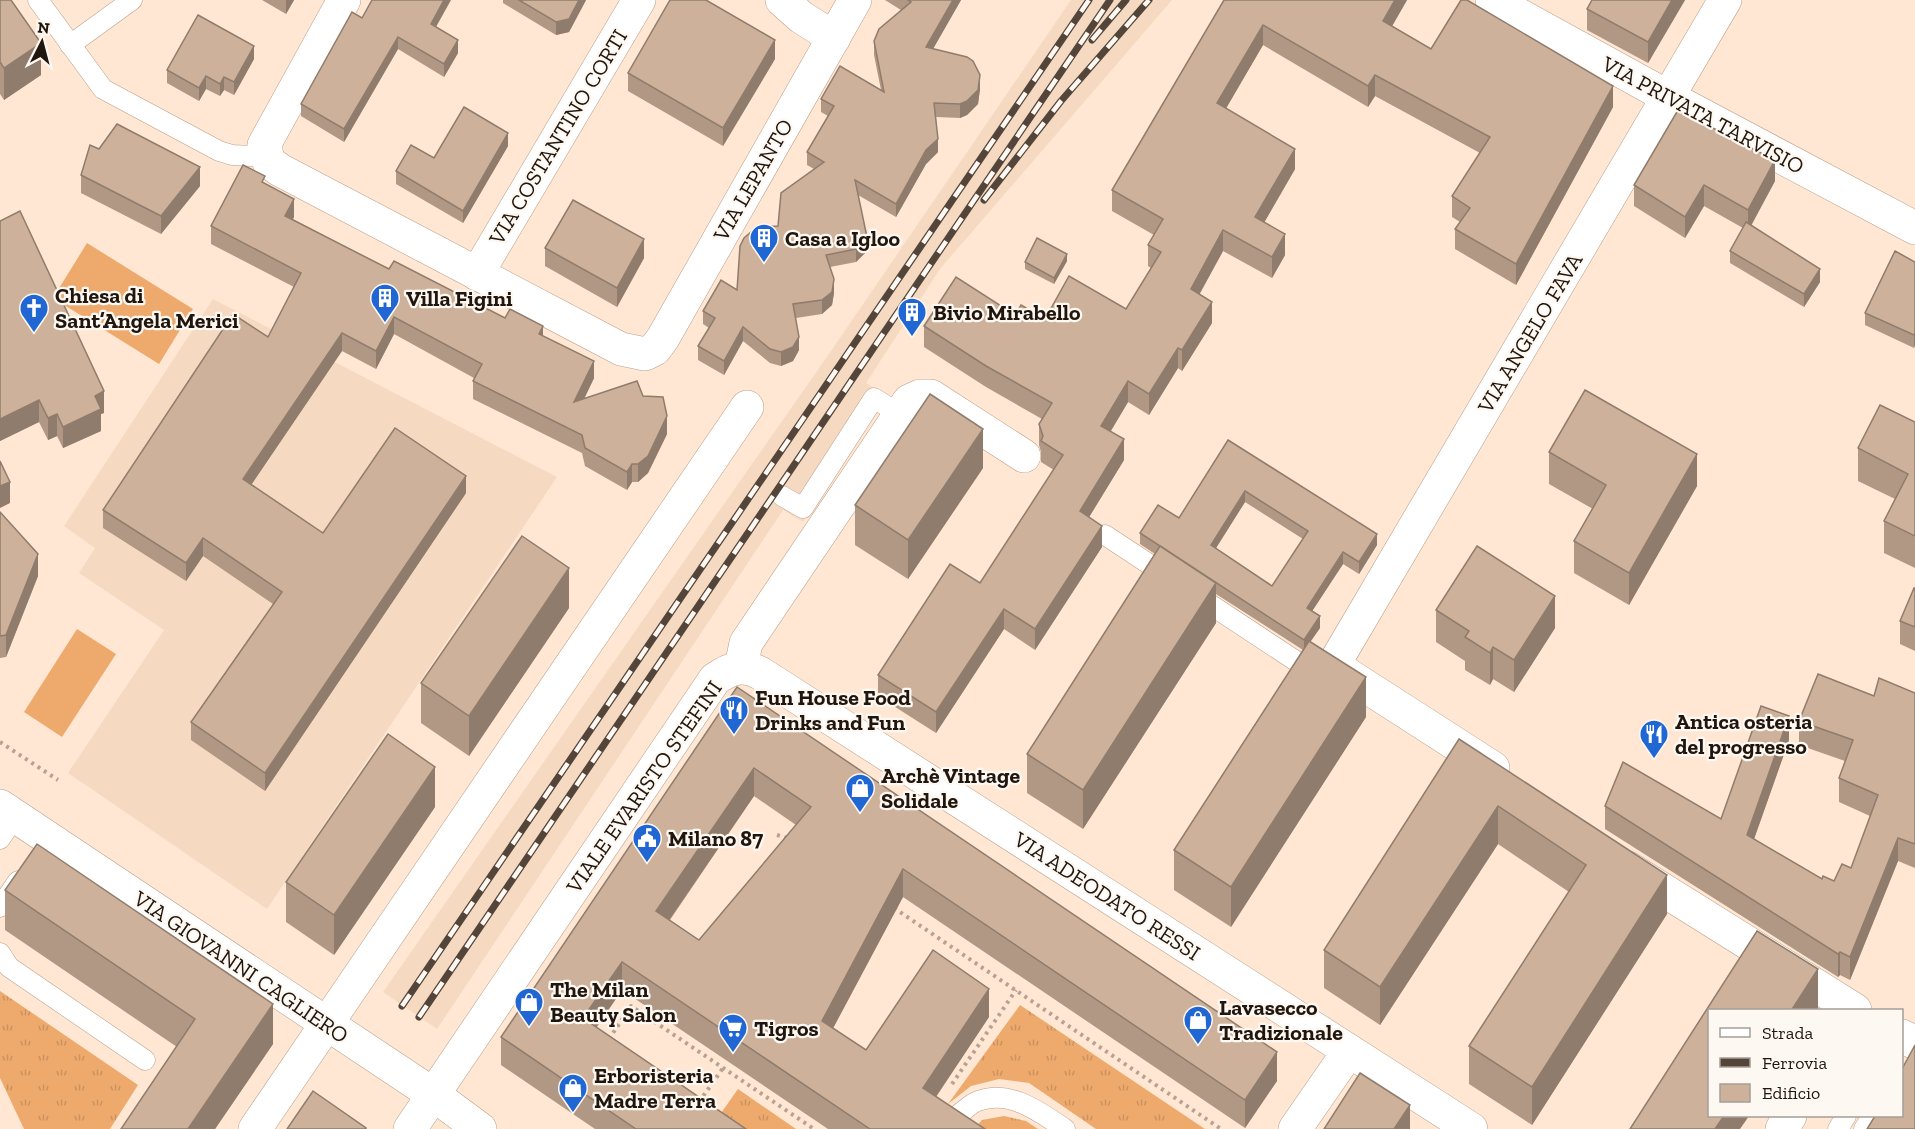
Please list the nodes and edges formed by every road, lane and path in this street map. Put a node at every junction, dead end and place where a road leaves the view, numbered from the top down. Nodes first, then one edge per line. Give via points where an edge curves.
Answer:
1 (38, 0) edge
2 (132, 0) edge
3 (344, 0) edge
4 (639, 0) edge
5 (782, 0) edge
6 (855, 0) edge
7 (1492, 0) edge
8 (1725, 0) edge
9 (834, 38) junction
10 (70, 45) junction
11 (1670, 98) junction
12 (264, 145) junction
13 (1915, 228) edge
14 (477, 274) junction
15 (909, 405) junction
16 (747, 407) dead end
17 (1024, 456) dead end
18 (782, 496) dead end
19 (1105, 535) dead end
20 (1335, 665) junction
21 (741, 667) junction
22 (0, 742) edge
23 (58, 780) dead end
24 (1518, 784) edge
25 (5, 821) edge
26 (777, 835) dead end
27 (790, 839) edge
28 (1608, 855) edge
29 (18, 881) edge
30 (888, 904) edge
31 (0, 907) edge
32 (0, 953) edge
33 (1016, 990) junction
34 (1853, 1009) edge
35 (327, 1024) junction
36 (604, 1045) edge
37 (1349, 1052) junction
38 (145, 1060) dead end
39 (723, 1068) junction
40 (946, 1092) edge
41 (434, 1095) junction
42 (695, 1108) edge
43 (958, 1115) edge
44 (1454, 1125) edge
45 (255, 1129) edge
46 (410, 1129) edge
47 (480, 1129) edge
48 (814, 1129) edge
49 (1065, 1129) edge
50 (1221, 1129) edge
51 (1294, 1129) edge

1 - 10 lane
2 - 10 lane
3 - 12 street
4 - 14 street, VIA COSTANTINO CORTI
5 - 9 street
6 - 9 street, VIA LEPANTO
7 - 11 street, VIA PRIVATA TARVISIO
8 - 11 street, VIA ANGELO FAVA
9 - 14 street, VIA LEPANTO via 655,348 645,354 621,349
10 - 12 lane via 103,89 219,151 251,156
11 - 13 street, VIA PRIVATA TARVISIO
11 - 20 street, VIA ANGELO FAVA
12 - 14 street via 269,162 280,170
15 - 17 street via 935,399
15 - 18 lane via 874,398 803,508
15 - 21 street, VIALE EVARISTO STEFINI via 746,643
16 - 35 street
19 - 20 lane via 1299,663 1311,667
20 - 24 street
21 - 37 street, VIA ADEODATO RESSI via 760,673
21 - 41 street, VIALE EVARISTO STEFINI via 715,679
22 - 23 path
25 - 35 street, VIA GIOVANNI CAGLIERO
26 - 27 path
28 - 34 street
29 - 31 lane
30 - 33 path
32 - 38 lane via 9,967
33 - 40 path
33 - 50 path
35 - 41 street, VIA GIOVANNI CAGLIERO
35 - 45 street
36 - 39 path via 631,1006
37 - 44 street, VIA ADEODATO RESSI
37 - 51 street
39 - 42 path
39 - 48 path
41 - 46 street, VIALE EVARISTO STEFINI
41 - 47 street, VIA GIOVANNI CAGLIERO
43 - 49 lane via 977,1101 1000,1098 1029,1104

